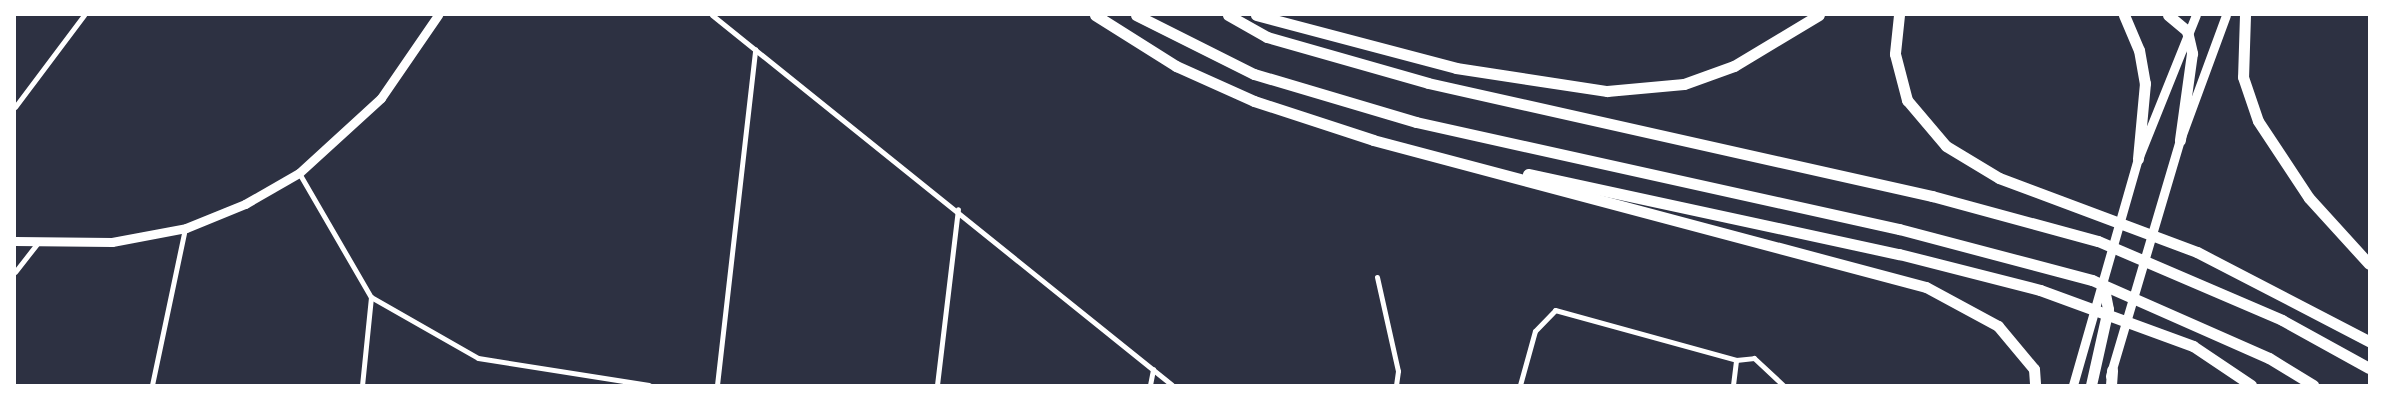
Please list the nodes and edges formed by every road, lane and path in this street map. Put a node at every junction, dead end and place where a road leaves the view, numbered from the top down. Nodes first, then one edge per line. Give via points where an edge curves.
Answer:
1 (84, 15) edge
2 (438, 15) edge
3 (712, 15) edge
4 (1095, 15) edge
5 (1136, 15) edge
6 (1228, 15) edge
7 (1256, 15) edge
8 (1819, 15) edge
9 (1899, 15) edge
10 (2124, 15) edge
11 (2168, 15) edge
12 (2196, 15) edge
13 (2226, 15) edge
14 (2245, 15) edge
15 (2187, 32) junction
16 (755, 49) junction
17 (15, 106) edge
18 (1373, 140) junction
19 (2180, 140) junction
20 (2138, 159) junction
21 (299, 173) junction
22 (958, 209) junction
23 (186, 228) junction
24 (15, 241) edge
25 (37, 244) junction
26 (2369, 264) edge
27 (15, 272) edge
28 (1377, 276) dead end
29 (2103, 284) junction
30 (370, 297) junction
31 (2369, 341) edge
32 (1736, 360) junction
33 (2369, 368) edge
34 (1153, 369) junction
35 (2112, 370) junction
36 (152, 385) edge
37 (362, 385) edge
38 (649, 385) edge
39 (717, 385) edge
40 (937, 385) edge
41 (1150, 385) edge
42 (1172, 385) edge
43 (1396, 385) edge
44 (1520, 385) edge
45 (1733, 385) edge
46 (1783, 385) edge
47 (2035, 385) edge
48 (2073, 385) edge
49 (2091, 385) edge
50 (2107, 385) edge
51 (2111, 385) edge
52 (2251, 385) edge
53 (2313, 385) edge

1 - 17 street
2 - 21 main road via 381,98
3 - 16 street
4 - 18 highway via 1176,66 1254,101
5 - 53 highway via 1254,74 1416,122 1900,229 2092,280 2269,358
6 - 33 highway via 1267,36 1428,83 1932,196 2098,240 2282,320
7 - 8 highway via 1456,68 1607,91 1684,84 1782,41
9 - 31 highway via 1895,54 1907,100 1946,146 1999,178 2197,252
10 - 20 highway via 2139,50 2145,83
11 - 15 highway
12 - 15 main road
13 - 19 main road
14 - 26 highway via 2243,77 2258,121 2309,198
15 - 19 highway via 2192,53
15 - 20 main road
16 - 22 street
16 - 39 street
18 - 47 highway via 1926,286 1998,326 2034,370
18 - 52 highway via 1899,254 2040,290 2193,346
19 - 35 main road
20 - 29 main road
21 - 23 main road via 245,204
21 - 30 street
22 - 34 street
22 - 40 street
23 - 25 main road via 112,242
23 - 36 street
24 - 25 main road
25 - 27 street
28 - 43 street via 1398,371
29 - 48 main road
29 - 49 highway via 2108,308 2104,340
30 - 37 street
30 - 38 street via 478,358
32 - 44 street via 1555,310 1535,331
32 - 45 street
32 - 46 street via 1754,358
34 - 41 street
34 - 42 street
35 - 50 main road
35 - 51 highway

